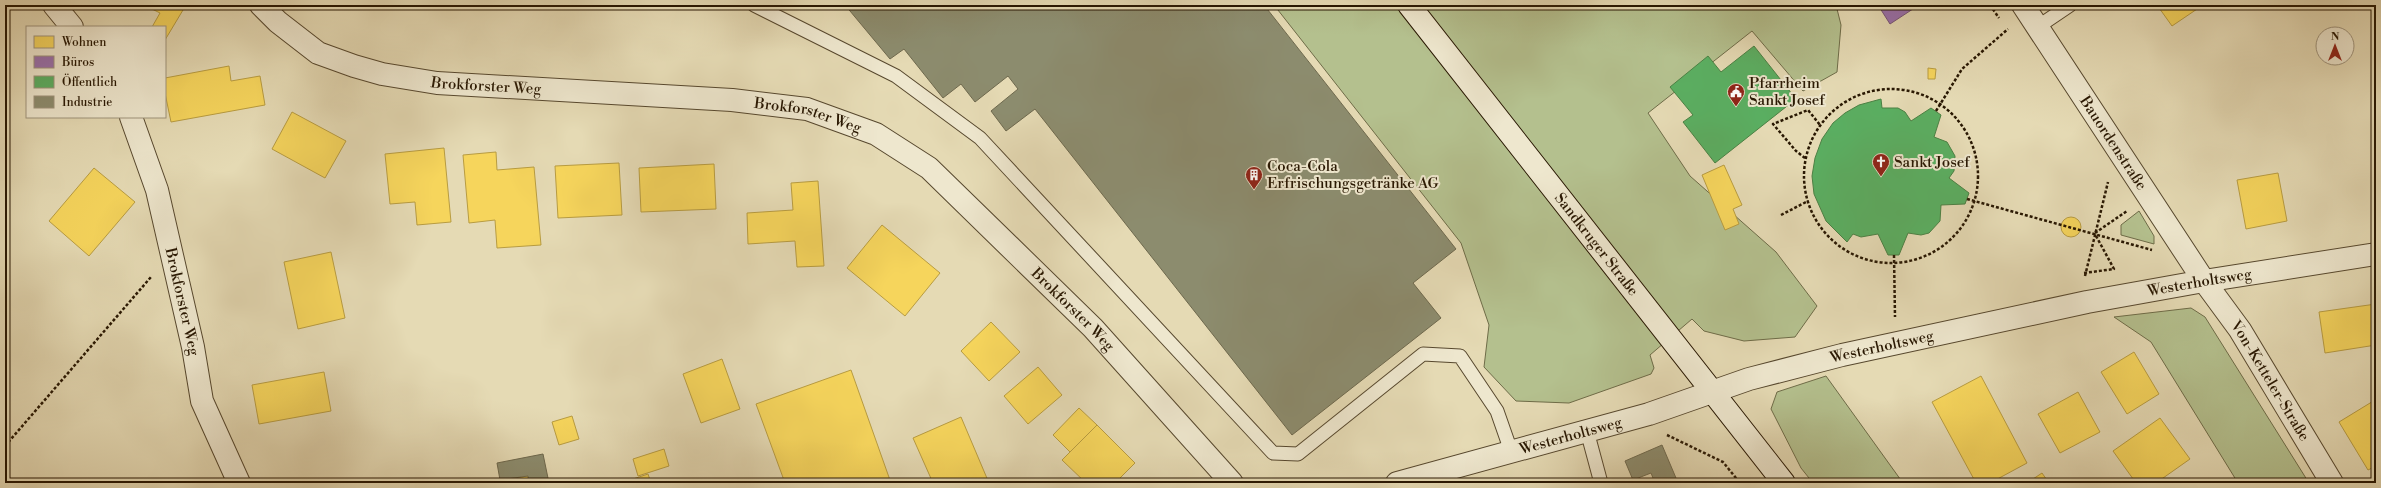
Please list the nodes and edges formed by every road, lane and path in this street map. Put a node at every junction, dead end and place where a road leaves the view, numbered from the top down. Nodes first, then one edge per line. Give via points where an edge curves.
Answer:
1 (54, 5) edge
2 (261, 5) edge
3 (754, 5) edge
4 (1409, 5) edge
5 (2070, 5) edge
6 (2030, 15) edge
7 (71, 26) edge
8 (1941, 104) junction
9 (1936, 111) dead end
10 (131, 118) edge
11 (1820, 125) junction
12 (1805, 158) junction
13 (2107, 176) dead end
14 (1967, 199) dead end
15 (1808, 201) junction
16 (1975, 201) junction
17 (2132, 207) dead end
18 (1781, 215) dead end
19 (2095, 234) junction
20 (2159, 254) dead end
21 (2376, 254) edge
22 (1894, 255) dead end
23 (1894, 265) junction
24 (2084, 273) junction
25 (2204, 281) junction
26 (144, 284) dead end
27 (2086, 302) junction
28 (1899, 341) junction
29 (1713, 392) junction
30 (1649, 414) junction
31 (1587, 431) junction
32 (5, 446) edge
33 (1511, 451) junction
34 (1405, 482) edge
35 (239, 483) edge
36 (1232, 483) edge
37 (1601, 483) edge
38 (1740, 483) edge
39 (1784, 483) edge
40 (2332, 483) edge

1 - 7 street
2 - 36 street, Brokforster Weg via 278,22 318,52 382,74 437,83 732,100 807,109 876,134 929,168 1088,322
3 - 33 lane via 896,76 980,138 1273,453 1298,454 1423,354 1460,356 1497,411
4 - 29 street, Sandkruger Straße
5 - 6 lane
6 - 8 path via 1962,69
6 - 25 street, Bauordenstraße
8 - 9 path
8 - 11 path via 1916,92 1890,88 1863,93 1839,105
8 - 16 path via 1961,122 1974,146 1980,173
10 - 35 street, Brokforster Weg via 157,190 193,347 202,401
11 - 12 path
11 - 12 path via 1808,110 1773,124
12 - 15 path via 1804,184
13 - 19 path via 2108,184
14 - 16 path
15 - 18 path
15 - 23 path via 1810,210 1824,233 1844,250 1868,261
16 - 19 path
16 - 23 path via 1965,226 1946,246 1922,260
17 - 19 path
19 - 20 path via 2153,250
19 - 24 path
19 - 24 path via 2114,269
21 - 25 street, Westerholtsweg
22 - 23 path
23 - 28 path via 1895,317
24 - 27 path
25 - 27 street, Westerholtsweg
25 - 40 street, Von-Ketteler-Straße via 2240,330
26 - 32 path
27 - 28 street, Westerholtsweg
28 - 29 street, Westerholtsweg via 1749,379
29 - 30 street, Westerholtsweg
29 - 39 street, Sandkruger Straße
30 - 31 street, Westerholtsweg
30 - 38 path via 1662,432 1723,462
31 - 33 street, Westerholtsweg
31 - 37 lane
33 - 34 street, Westerholtsweg

